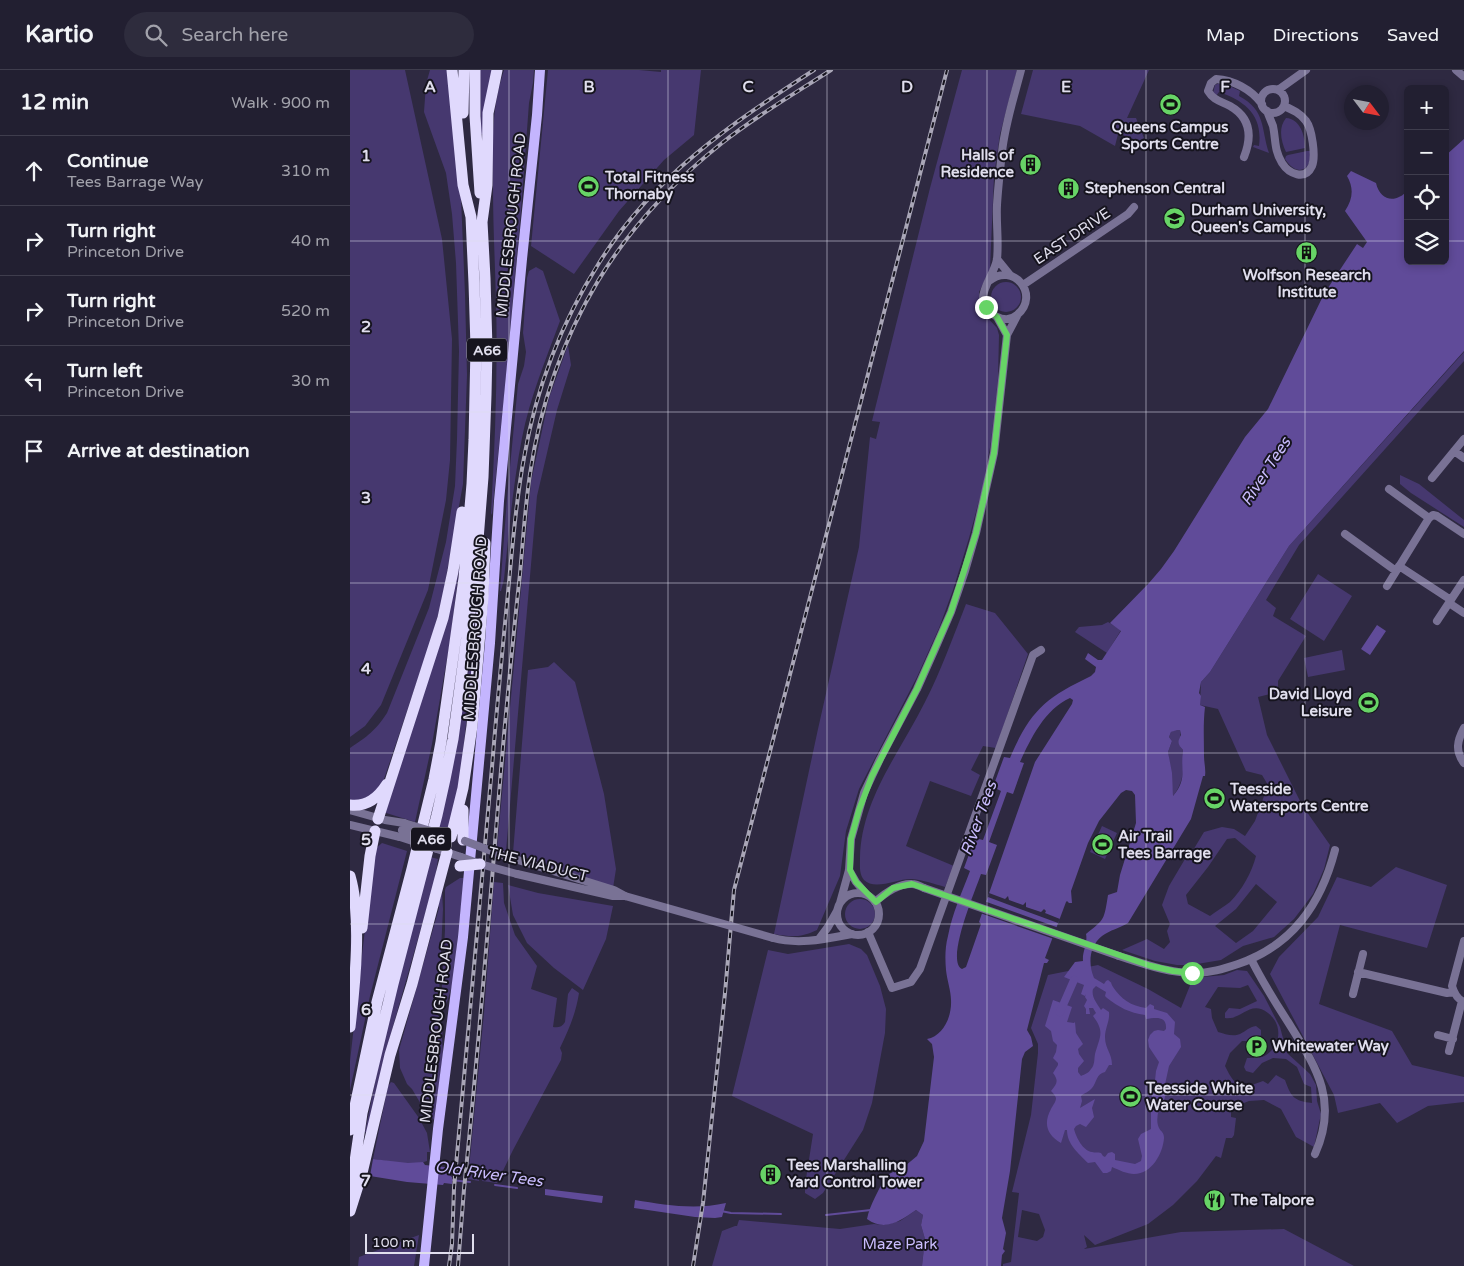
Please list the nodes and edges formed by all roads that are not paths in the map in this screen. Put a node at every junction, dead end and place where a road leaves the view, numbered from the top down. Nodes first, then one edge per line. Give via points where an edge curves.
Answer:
1 (452, 70) edge
2 (464, 70) edge
3 (475, 70) edge
4 (497, 70) edge
5 (540, 70) edge
6 (1021, 70) edge
7 (1306, 70) edge
8 (1456, 70) edge
9 (1463, 76) edge
10 (1293, 81) junction
11 (1278, 90) junction
12 (1250, 91) junction
13 (1265, 92) junction
14 (1262, 104) junction
15 (1283, 104) junction
16 (1268, 111) junction
17 (1273, 126) junction
18 (1244, 158) dead end
19 (1134, 207) dead end
20 (476, 220) junction
21 (997, 259) junction
22 (1010, 275) junction
23 (989, 281) junction
24 (1024, 285) junction
25 (1017, 316) junction
26 (997, 317) junction
27 (1007, 335) junction
28 (1464, 439) edge
29 (474, 440) junction
30 (1454, 451) junction
31 (1464, 458) edge
32 (483, 477) junction
33 (1432, 478) dead end
34 (1389, 489) dead end
35 (1429, 518) junction
36 (1345, 534) dead end
37 (1464, 534) edge
38 (1398, 568) junction
39 (1464, 580) edge
40 (1387, 586) dead end
41 (1450, 602) junction
42 (1464, 612) edge
43 (1437, 622) dead end
44 (1042, 650) dead end
45 (1464, 728) edge
46 (1464, 763) edge
47 (391, 779) junction
48 (350, 805) edge
49 (350, 810) edge
50 (382, 820) junction
51 (350, 826) edge
52 (402, 830) junction
53 (375, 831) junction
54 (449, 842) junction
55 (1335, 850) dead end
56 (461, 862) junction
57 (480, 864) joint
58 (850, 870) junction
59 (350, 876) edge
60 (439, 882) junction
61 (868, 895) junction
62 (625, 896) junction
63 (876, 902) junction
64 (839, 907) junction
65 (868, 932) junction
66 (852, 934) junction
67 (819, 939) junction
68 (1464, 941) edge
69 (1363, 954) dead end
70 (1251, 959) junction
71 (355, 964) junction
72 (1358, 972) junction
73 (1454, 992) junction
74 (1353, 994) dead end
75 (1463, 1002) edge
76 (350, 1027) edge
77 (1438, 1035) dead end
78 (1453, 1039) junction
79 (1449, 1051) dead end
80 (350, 1130) edge
81 (1315, 1154) dead end
82 (350, 1196) edge
83 (350, 1211) edge
84 (424, 1266) edge

1 - 20 highway via 463,185
2 - 20 highway, A66 via 464,118
3 - 20 highway, A66
4 - 20 highway, A66 via 488,113 487,185
5 - 84 main road, MIDDLESBROUGH ROAD via 499,501 490,642 466,900
6 - 21 street via 1002,150
7 - 10 street
8 - 9 street
10 - 11 street
10 - 15 street
11 - 13 street
11 - 15 street
12 - 13 street
12 - 14 street
12 - 18 street via 1216,79 1208,91 1212,98 1242,114 1250,134
13 - 14 street
14 - 16 street
15 - 16 street via 1276,112
15 - 17 street
15 - 17 street via 1308,122 1314,157 1308,172 1298,175 1283,164 1277,153
16 - 17 street
19 - 24 street, EAST DRIVE
20 - 29 highway, A66
20 - 32 highway, A66 via 485,278
21 - 22 street
21 - 23 street
22 - 23 street
22 - 24 street
23 - 26 street via 984,290 984,302
24 - 25 street via 1026,305
25 - 26 street
25 - 27 street
26 - 27 street
27 - 58 street via 994,453 968,562 931,659 864,793 851,839
28 - 30 street
29 - 47 highway, A66 via 443,618
29 - 80 highway, A66 via 464,578 441,742 377,1002
30 - 31 street
30 - 33 street
32 - 54 highway via 486,511 484,597 472,726 464,788
32 - 82 highway, A66 via 475,577 453,739 362,1113
34 - 35 street
35 - 37 street via 1437,516
35 - 38 street
36 - 38 street
38 - 40 street
38 - 41 street
39 - 41 street
41 - 42 street
41 - 43 street
44 - 65 street via 1033,656 920,969 912,982 892,988
45 - 46 street via 1457,746
47 - 48 highway, A66 via 374,799 363,805
47 - 50 highway, A66
49 - 50 street
50 - 52 street
50 - 53 street
51 - 53 street
52 - 53 street
52 - 54 street, bridge
53 - 71 highway
54 - 56 street
54 - 60 highway, A66
54 - 62 street, THE VIADUCT, bridge via 614,890
55 - 70 street via 1322,888 1302,922 1282,940
56 - 57 highway, bridge
56 - 60 highway
57 - 62 street, THE VIADUCT, bridge via 549,882
58 - 61 street
58 - 64 street
59 - 71 highway via 355,906
60 - 83 highway, A66
61 - 63 street
61 - 64 street via 848,896
62 - 67 street, THE VIADUCT, bridge via 773,938 794,942
63 - 65 street via 878,919
63 - 70 street, bridge via 893,888 912,884 1120,956 1173,971 1216,971
64 - 66 street via 838,920 843,929
64 - 67 street
65 - 66 street
66 - 67 street, THE VIADUCT
68 - 73 street via 1452,986
69 - 72 street
70 - 81 street via 1320,1079 1325,1126
71 - 76 highway
72 - 73 street
72 - 74 street
73 - 75 street
75 - 78 street
77 - 78 street
78 - 79 street

